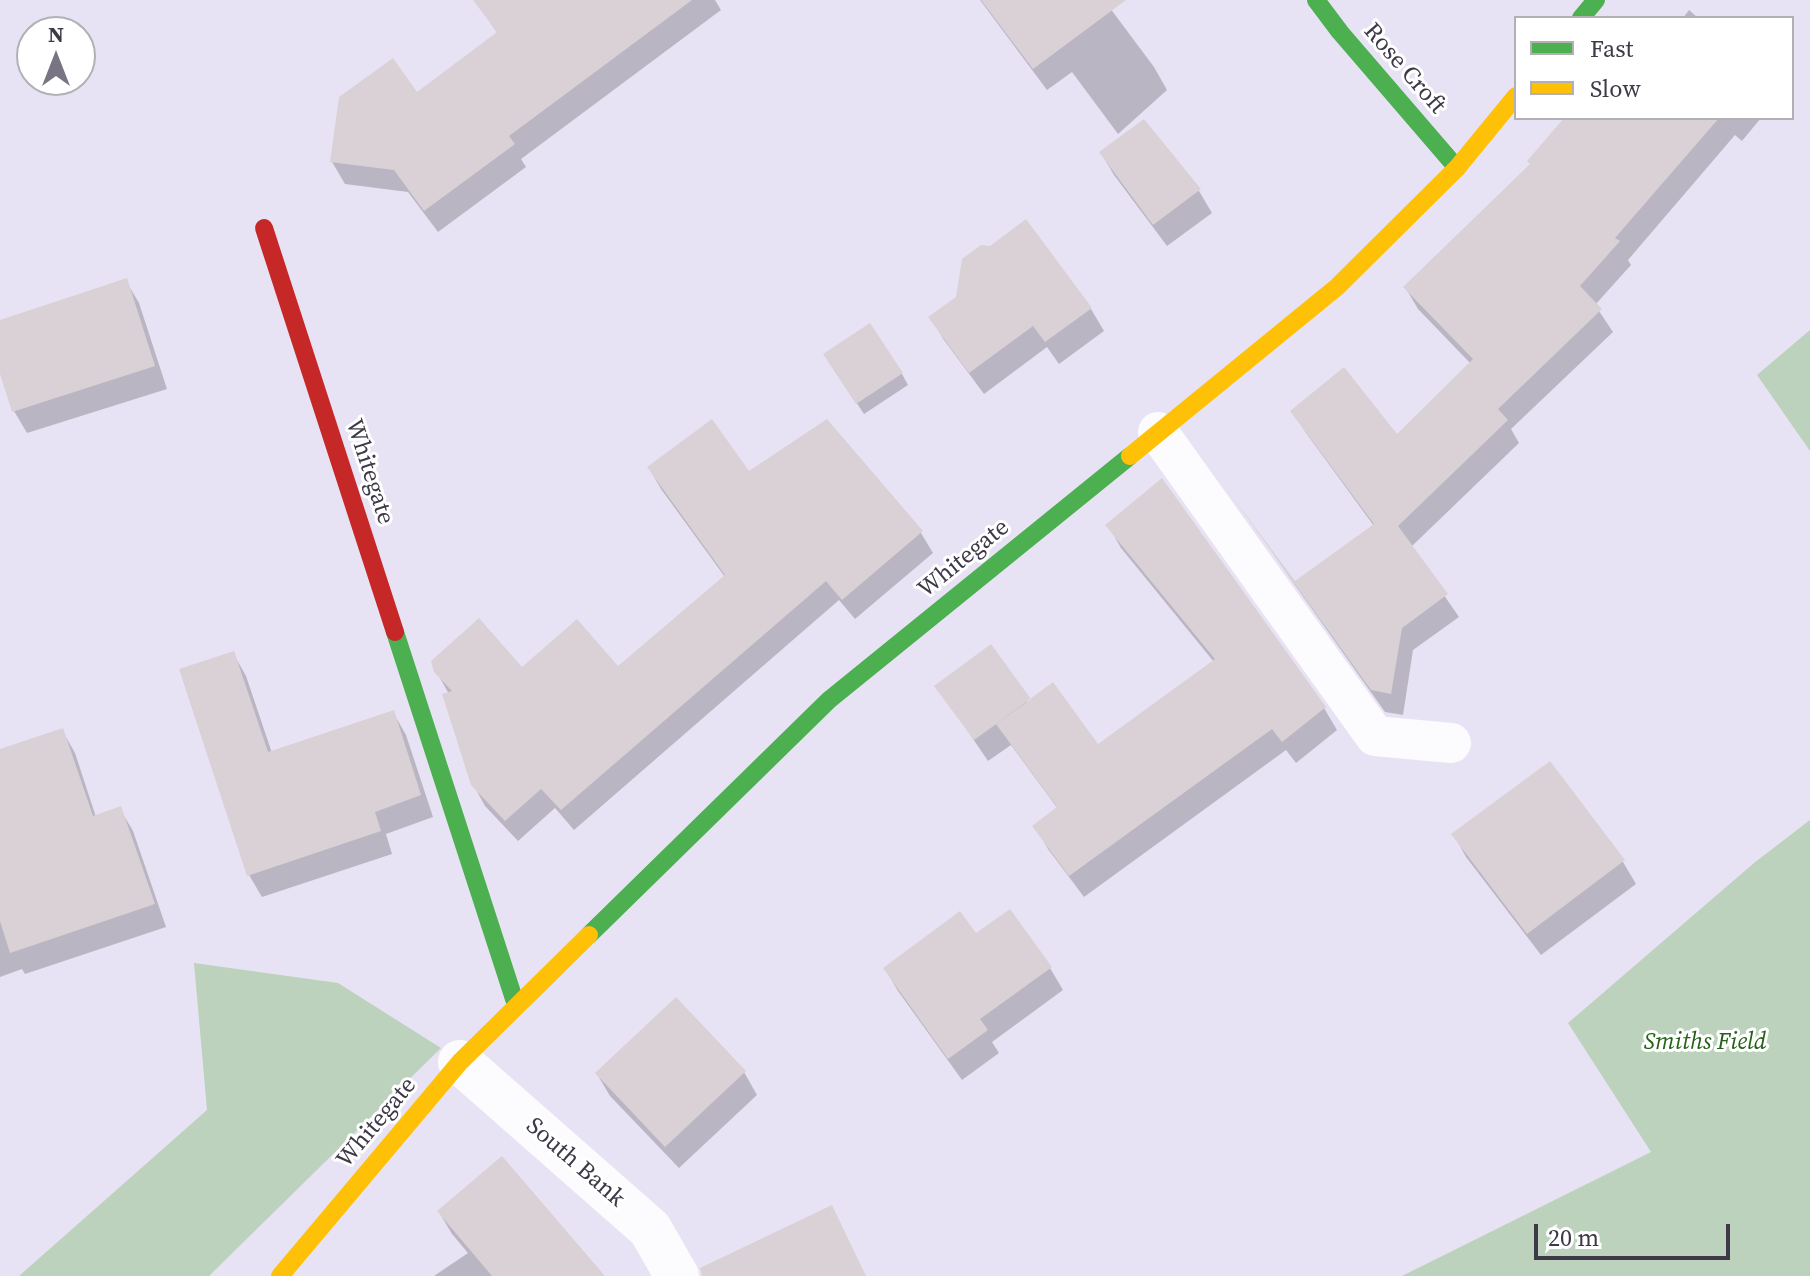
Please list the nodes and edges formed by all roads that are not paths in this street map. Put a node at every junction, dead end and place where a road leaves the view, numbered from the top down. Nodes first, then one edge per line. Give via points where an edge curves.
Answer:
1 (1316, 0) edge
2 (1596, 0) edge
3 (1583, 16) edge
4 (1514, 98) edge
5 (1457, 168) junction
6 (264, 228) dead end
7 (1158, 432) junction
8 (1451, 743) dead end
9 (516, 1005) junction
10 (460, 1062) junction
11 (280, 1276) edge
12 (677, 1276) edge

1 - 5 street, Rose Croft
2 - 3 street
4 - 5 street, Whitegate
5 - 7 street, Whitegate via 1337,287
6 - 9 street, Whitegate
7 - 8 lane via 1375,736
7 - 9 street, Whitegate via 829,700
9 - 10 street, Whitegate
10 - 11 street, Whitegate
10 - 12 street, South Bank via 650,1229

